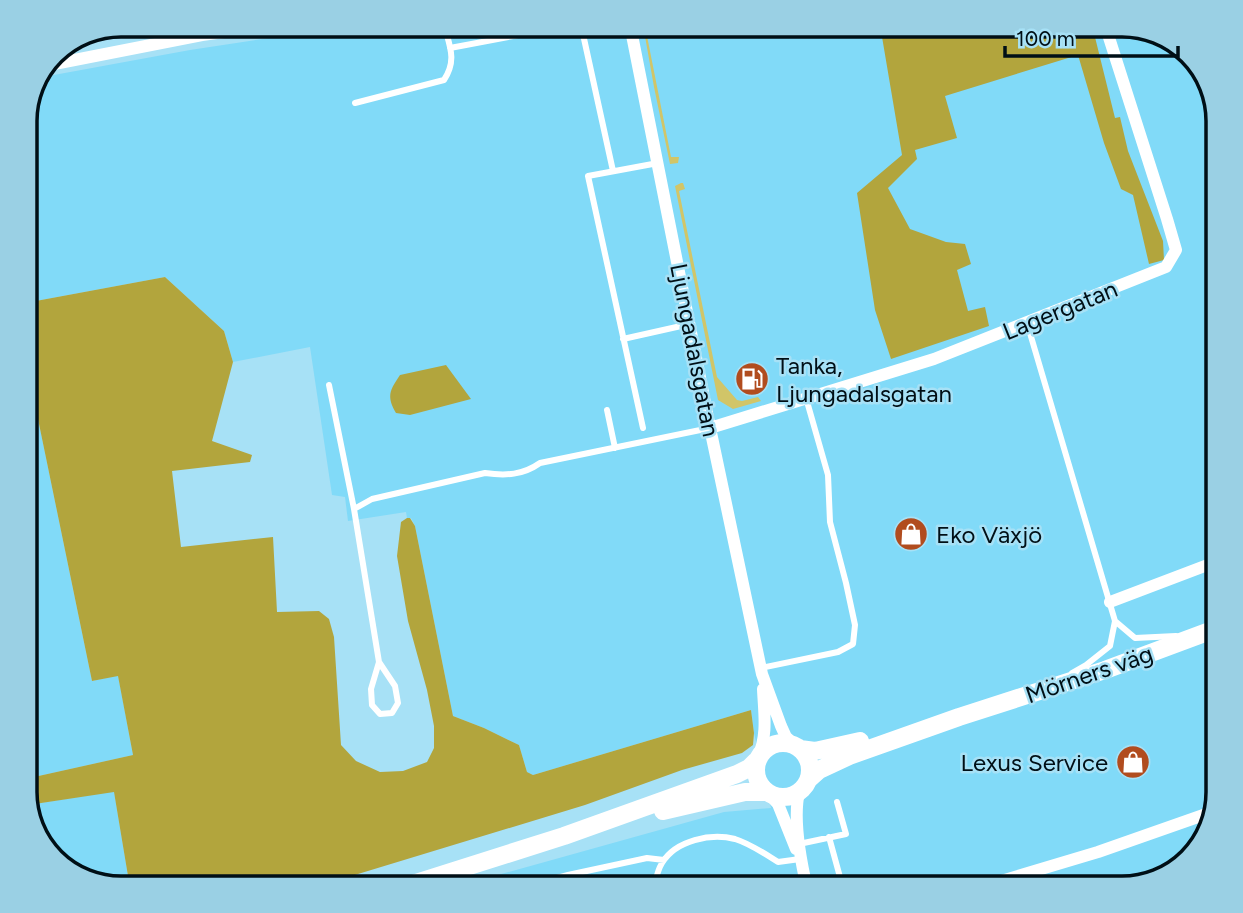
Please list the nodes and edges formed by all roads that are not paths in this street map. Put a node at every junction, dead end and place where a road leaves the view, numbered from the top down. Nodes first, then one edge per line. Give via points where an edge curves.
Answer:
1 (192, 37) edge
2 (447, 37) edge
3 (506, 37) edge
4 (584, 37) edge
5 (633, 37) edge
6 (1109, 37) edge
7 (450, 48) junction
8 (60, 63) edge
9 (355, 103) dead end
10 (658, 163) junction
11 (613, 171) junction
12 (1027, 323) junction
13 (691, 324) junction
14 (624, 339) junction
15 (329, 385) dead end
16 (806, 398) junction
17 (607, 410) dead end
18 (643, 428) dead end
19 (710, 428) junction
20 (615, 448) junction
21 (354, 509) junction
22 (1206, 566) edge
23 (1110, 602) junction
24 (1115, 621) junction
25 (1206, 630) edge
26 (1206, 632) edge
27 (379, 662) junction
28 (761, 671) junction
29 (1039, 692) junction
30 (959, 717) junction
31 (798, 747) junction
32 (757, 759) junction
33 (804, 785) junction
34 (767, 793) junction
35 (837, 802) dead end
36 (1203, 815) edge
37 (564, 836) junction
38 (829, 837) junction
39 (799, 844) junction
40 (800, 859) junction
41 (664, 860) junction
42 (438, 876) edge
43 (564, 876) edge
44 (657, 876) edge
45 (804, 876) edge
46 (840, 876) edge
47 (1018, 876) edge

1 - 8 street
2 - 7 lane
3 - 7 lane
4 - 11 lane
5 - 10 street, Ljungadalsgatan
6 - 12 street, Lagergatan via 1176,250 1166,267
7 - 9 lane via 452,68 444,80
10 - 11 lane
10 - 13 street, Ljungadalsgatan
11 - 14 lane via 588,176
12 - 16 street, Lagergatan via 934,359
12 - 23 lane
13 - 14 lane
13 - 19 street, Ljungadalsgatan
14 - 18 lane
15 - 21 lane
16 - 19 street, Lagergatan
16 - 28 lane via 828,475 830,522 855,625 853,644
17 - 20 lane
19 - 20 lane
19 - 28 street, Ljungadalsgatan
20 - 21 lane via 540,463 503,476 485,473 372,499
21 - 27 lane
22 - 23 street
23 - 24 lane
24 - 25 lane via 1135,638
24 - 29 lane via 1110,646
26 - 29 main road, Mörners väg
27 - 27 lane via 372,705 380,715 392,713 398,703 395,686
28 - 31 street, Ljungadalsgatan via 786,737
28 - 32 street, Ljungadalsgatan via 765,730
29 - 30 main road, Mörners väg
30 - 31 main road, Mörners väg via 828,749
30 - 33 main road, Mörners väg via 849,755 819,770
31 - 32 main road via 776,743
31 - 33 main road via 809,762
32 - 34 main road via 756,778
32 - 37 main road via 737,774
33 - 34 main road via 790,797
33 - 39 street via 797,803
34 - 37 main road via 723,796
34 - 40 street via 778,804
35 - 38 lane via 846,834
36 - 47 street
37 - 42 main road
38 - 39 lane
38 - 46 lane
39 - 40 street
40 - 41 lane via 778,862 736,839 717,837 693,840
40 - 45 street
41 - 43 lane via 648,858
41 - 44 lane

